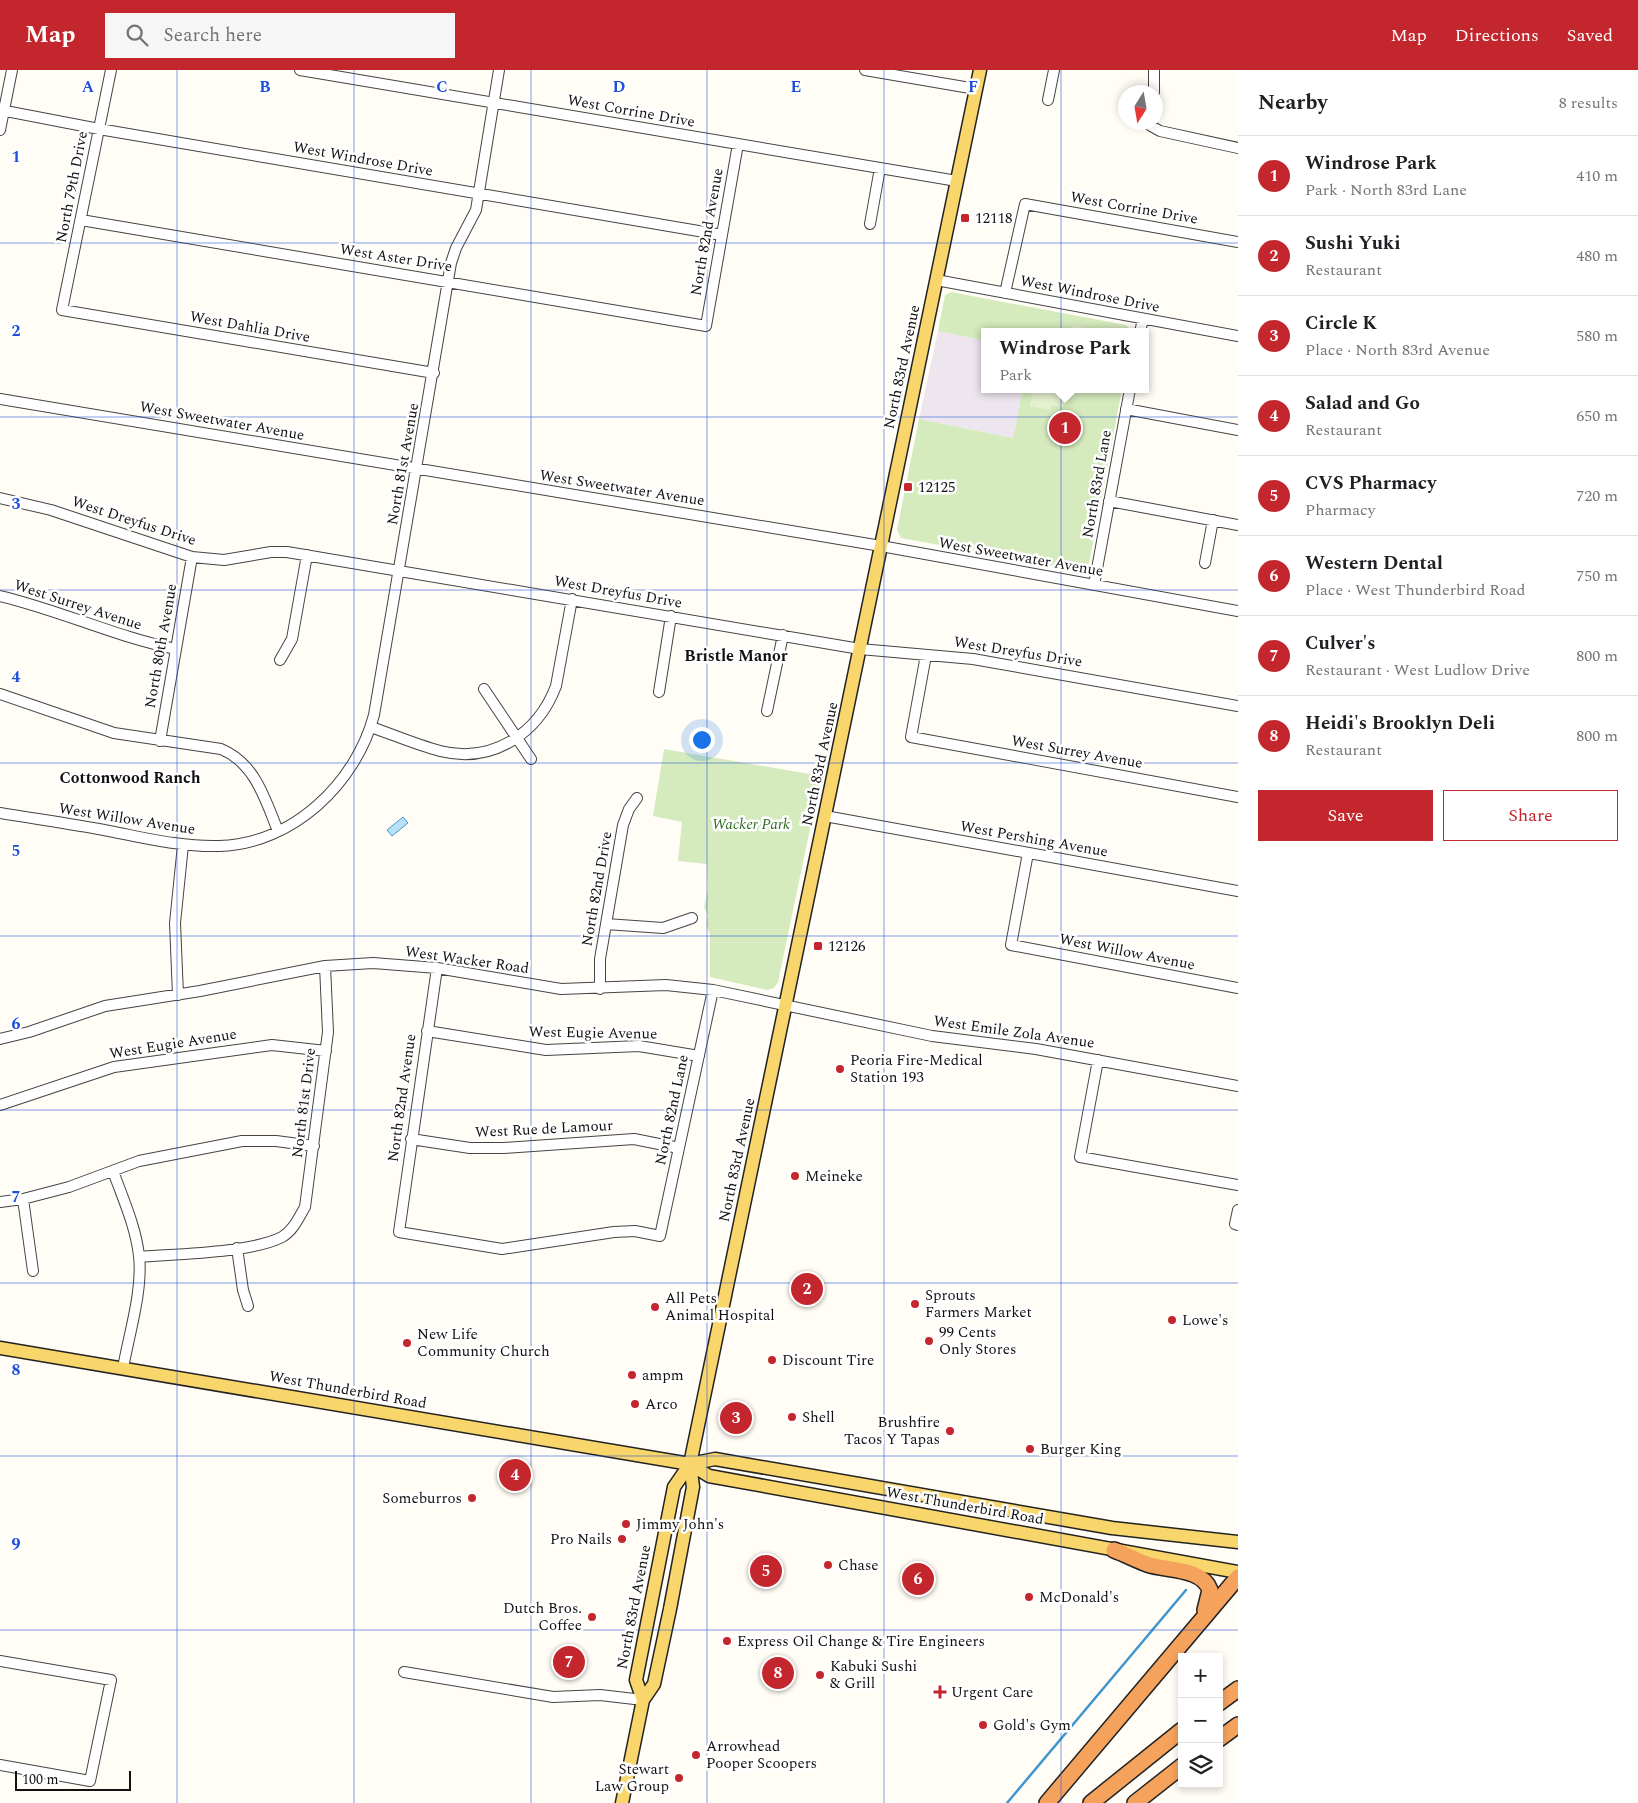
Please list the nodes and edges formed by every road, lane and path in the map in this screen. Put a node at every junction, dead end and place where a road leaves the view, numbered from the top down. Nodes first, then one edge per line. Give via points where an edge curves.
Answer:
1 (12, 70) edge
2 (111, 70) edge
3 (300, 70) edge
4 (499, 70) edge
5 (865, 70) edge
6 (980, 70) edge
7 (1054, 70) edge
8 (1154, 70) edge
9 (909, 74) edge
10 (1154, 85) edge
11 (976, 89) junction
12 (1048, 100) dead end
13 (494, 103) junction
14 (2, 110) edge
15 (99, 129) junction
16 (0, 130) edge
17 (1159, 130) edge
18 (738, 144) junction
19 (1238, 148) edge
20 (880, 168) junction
21 (957, 181) junction
22 (479, 194) junction
23 (81, 220) junction
24 (870, 224) dead end
25 (722, 235) junction
26 (1238, 242) edge
27 (936, 280) junction
28 (448, 282) junction
29 (1005, 293) junction
30 (62, 310) joint
31 (1143, 319) junction
32 (706, 326) joint
33 (1141, 328) edge
34 (1238, 336) edge
35 (434, 373) junction
36 (1129, 393) edge
37 (0, 399) edge
38 (1126, 409) junction
39 (1238, 430) edge
40 (418, 468) junction
41 (0, 498) edge
42 (1109, 501) junction
43 (1213, 520) junction
44 (1238, 525) edge
45 (881, 546) junction
46 (307, 555) junction
47 (192, 557) junction
48 (1205, 563) dead end
49 (399, 571) junction
50 (1094, 585) junction
51 (0, 596) edge
52 (572, 599) junction
53 (1238, 611) edge
54 (671, 616) junction
55 (783, 635) junction
56 (176, 649) junction
57 (860, 649) junction
58 (926, 655) junction
59 (280, 660) dead end
60 (484, 689) dead end
61 (658, 692) dead end
62 (0, 694) edge
63 (1238, 706) edge
64 (766, 711) dead end
65 (371, 727) junction
66 (517, 739) junction
67 (160, 741) junction
68 (531, 759) dead end
69 (1238, 797) edge
70 (637, 798) dead end
71 (0, 813) edge
72 (825, 816) junction
73 (278, 831) junction
74 (183, 845) junction
75 (1028, 853) junction
76 (1238, 891) edge
77 (692, 918) dead end
78 (606, 924) junction
79 (326, 966) junction
80 (437, 968) junction
81 (1238, 988) edge
82 (600, 989) junction
83 (713, 990) junction
84 (178, 995) junction
85 (786, 1004) junction
86 (427, 1031) junction
87 (0, 1040) edge
88 (326, 1051) junction
89 (699, 1056) junction
90 (1098, 1060) junction
91 (1238, 1086) edge
92 (0, 1105) edge
93 (411, 1139) junction
94 (314, 1146) junction
95 (679, 1148) junction
96 (113, 1171) junction
97 (1238, 1185) edge
98 (23, 1199) junction
99 (0, 1202) edge
100 (1238, 1210) edge
101 (1237, 1224) edge
102 (660, 1236) joint
103 (237, 1248) junction
104 (139, 1257) junction
105 (33, 1271) dead end
106 (248, 1306) dead end
107 (0, 1348) edge
108 (124, 1368) junction
109 (690, 1464) junction
110 (1238, 1542) edge
111 (1114, 1550) junction
112 (1238, 1572) edge
113 (1238, 1577) edge
114 (1202, 1617) junction
115 (0, 1661) edge
116 (404, 1672) dead end
117 (1238, 1689) edge
118 (643, 1700) junction
119 (1223, 1700) edge
120 (1238, 1725) edge
121 (1178, 1733) edge
122 (1223, 1736) edge
123 (0, 1765) edge
124 (1178, 1769) edge
125 (622, 1803) edge
126 (1048, 1803) edge
127 (1090, 1803) edge
128 (1135, 1803) edge

1 - 14 street
2 - 15 street, North 79th Drive
3 - 13 street, West Corrine Drive
4 - 13 street, North 81st Avenue
5 - 9 street
6 - 11 main road, North 83rd Avenue
7 - 12 street
8 - 10 street
9 - 11 street
11 - 21 main road, North 83rd Avenue
13 - 18 street, West Corrine Drive
13 - 22 street, North 81st Avenue
14 - 15 street, West Windrose Drive
14 - 16 street
15 - 22 street, West Windrose Drive
15 - 23 street, North 79th Drive
17 - 19 street
18 - 20 street, West Corrine Drive
18 - 25 street, North 82nd Avenue
20 - 21 street, West Corrine Drive
20 - 24 street
21 - 27 main road, North 83rd Avenue
22 - 25 street, West Windrose Drive
22 - 28 street, North 81st Avenue via 476,210 456,248
23 - 28 street, West Aster Drive
23 - 30 street, North 79th Drive
25 - 32 street, North 82nd Avenue
26 - 29 street, West Corrine Drive via 1025,204
27 - 29 street, West Windrose Drive
27 - 45 main road, North 83rd Avenue
28 - 32 street, West Aster Drive
28 - 35 street, North 81st Avenue
29 - 31 street, West Windrose Drive
30 - 35 street, West Dahlia Drive
31 - 33 street
31 - 34 street, West Windrose Drive
35 - 40 street, North 81st Avenue
36 - 38 street, North 83rd Lane
37 - 40 street, West Sweetwater Avenue
38 - 39 street
38 - 42 street, North 83rd Lane
40 - 45 street, West Sweetwater Avenue
40 - 49 street, North 81st Avenue
41 - 47 street, West Dreyfus Drive via 51,510
42 - 43 street
42 - 50 street, North 83rd Lane
43 - 44 street
43 - 48 street
45 - 50 street, West Sweetwater Avenue
45 - 57 main road, North 83rd Avenue
46 - 47 street, West Dreyfus Drive via 271,552 224,560
46 - 49 street, West Dreyfus Drive
46 - 59 street via 292,639
47 - 56 street, North 80th Avenue
49 - 52 street, West Dreyfus Drive
49 - 65 street, North 81st Avenue
50 - 53 street, West Sweetwater Avenue
51 - 56 street, West Surrey Avenue via 139,641
52 - 54 street, West Dreyfus Drive
52 - 66 street via 552,698 537,720
54 - 55 street, West Dreyfus Drive
54 - 61 street
55 - 57 street, West Dreyfus Drive
55 - 64 street
56 - 67 street, North 80th Avenue
57 - 58 street, West Dreyfus Drive
57 - 72 main road, North 83rd Avenue
58 - 63 street, West Dreyfus Drive via 973,659
58 - 69 street, West Surrey Avenue via 911,737
60 - 66 street
62 - 67 street via 114,733
65 - 66 street via 454,753 482,753
65 - 73 street, North 81st Avenue via 352,767 332,792 307,814
66 - 68 street
67 - 73 street via 232,753 243,762 259,785
70 - 78 street, North 82nd Drive via 623,825
71 - 74 street, West Willow Avenue
72 - 75 street, West Pershing Avenue
72 - 85 main road, North 83rd Avenue
73 - 74 street, West Willow Avenue via 234,844
74 - 84 street via 174,942
75 - 76 street, West Pershing Avenue
75 - 81 street, West Willow Avenue via 1011,945
77 - 78 street via 663,928
78 - 82 street, North 82nd Drive via 600,959
79 - 80 street, West Wacker Road via 373,963
79 - 84 street, West Wacker Road
79 - 88 street, North 81st Drive
80 - 82 street, West Wacker Road via 548,988
80 - 86 street, North 82nd Avenue
82 - 83 street, West Wacker Road via 666,985
83 - 85 street, West Wacker Road
83 - 89 street, North 82nd Lane
84 - 87 street, West Wacker Road via 105,1006
85 - 90 street, West Emile Zola Avenue via 932,1036
85 - 109 main road, North 83rd Avenue
86 - 89 street, West Eugie Avenue via 546,1050 639,1046
86 - 93 street, North 82nd Avenue
88 - 92 street, West Eugie Avenue via 272,1045 114,1067
88 - 94 street, North 81st Drive
89 - 95 street, North 82nd Lane
90 - 91 street, West Emile Zola Avenue
90 - 97 street via 1080,1158
93 - 95 street, West Rue de Lamour via 470,1148 634,1139
93 - 102 street, North 82nd Avenue via 399,1232 502,1249 614,1232 635,1231
94 - 96 street via 242,1141 139,1161
94 - 103 street, North 81st Drive via 305,1207 295,1224 283,1236 263,1244
95 - 102 street, North 82nd Lane
96 - 98 street
96 - 104 street via 132,1222
98 - 99 street
98 - 105 street
100 - 101 street
103 - 104 street
103 - 106 street
104 - 108 street via 138,1285
107 - 108 main road, West Thunderbird Road
108 - 109 main road, West Thunderbird Road
109 - 110 main road, West Thunderbird Road via 715,1459 1112,1528
109 - 111 main road, West Thunderbird Road via 709,1476
109 - 118 main road, North 83rd Avenue via 693,1487 670,1610 654,1684
109 - 118 main road, North 83rd Avenue via 674,1487 636,1680
111 - 112 main road, West Thunderbird Road
111 - 114 highway via 1148,1565 1204,1579 1210,1590
113 - 114 highway
114 - 126 highway
115 - 123 street via 110,1680 90,1781
116 - 118 street via 553,1697 600,1695
117 - 119 highway
118 - 125 main road, North 83rd Avenue
120 - 122 highway
121 - 127 highway
124 - 128 highway

